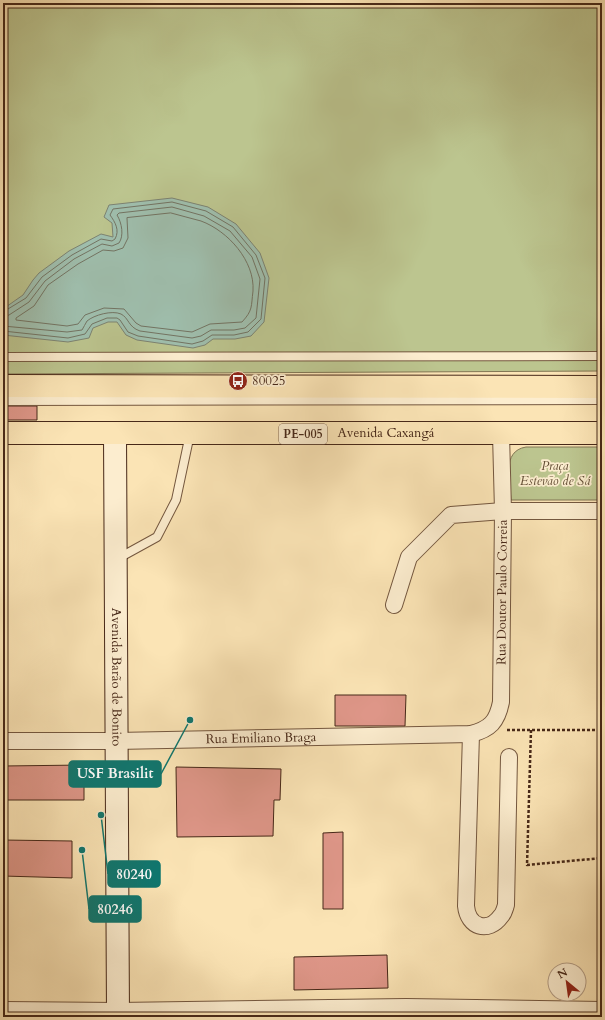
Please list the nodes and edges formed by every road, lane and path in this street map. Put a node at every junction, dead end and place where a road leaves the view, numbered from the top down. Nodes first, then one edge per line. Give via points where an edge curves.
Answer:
1 (602, 356) edge
2 (3, 357) edge
3 (3, 386) edge
4 (602, 387) edge
5 (602, 400) edge
6 (3, 401) edge
7 (3, 433) edge
8 (116, 433) junction
9 (190, 433) junction
10 (602, 433) edge
11 (501, 434) junction
12 (503, 511) junction
13 (602, 511) edge
14 (117, 560) junction
15 (394, 605) dead end
16 (531, 730) junction
17 (602, 730) edge
18 (478, 732) junction
19 (3, 741) edge
20 (116, 741) junction
21 (509, 757) dead end
22 (602, 858) edge
23 (3, 1010) edge
24 (602, 1010) edge
25 (118, 1014) edge

1 - 2 lane
3 - 4 main road
5 - 6 lane
7 - 8 main road, Avenida Caxangá / PE-005
8 - 9 main road, Avenida Caxangá / PE-005
8 - 14 street, Avenida Barão de Bonito
9 - 11 main road, Avenida Caxangá / PE-005
9 - 14 lane via 176,500 157,537
10 - 11 main road, Avenida Caxangá / PE-005
11 - 12 street, Rua Doutor Paulo Correia
12 - 13 street
12 - 15 street via 451,515 409,557
12 - 18 street, Rua Doutor Paulo Correia via 501,702 496,718
14 - 20 street, Avenida Barão de Bonito
16 - 17 path
16 - 18 path
16 - 22 path via 526,865
18 - 20 street, Rua Emiliano Braga
18 - 21 street via 466,906 471,922 480,926 494,923 502,916 506,905
19 - 20 street, Rua Emiliano Braga
20 - 25 street, Avenida Barão de Bonito
23 - 25 street
24 - 25 street via 406,1007

